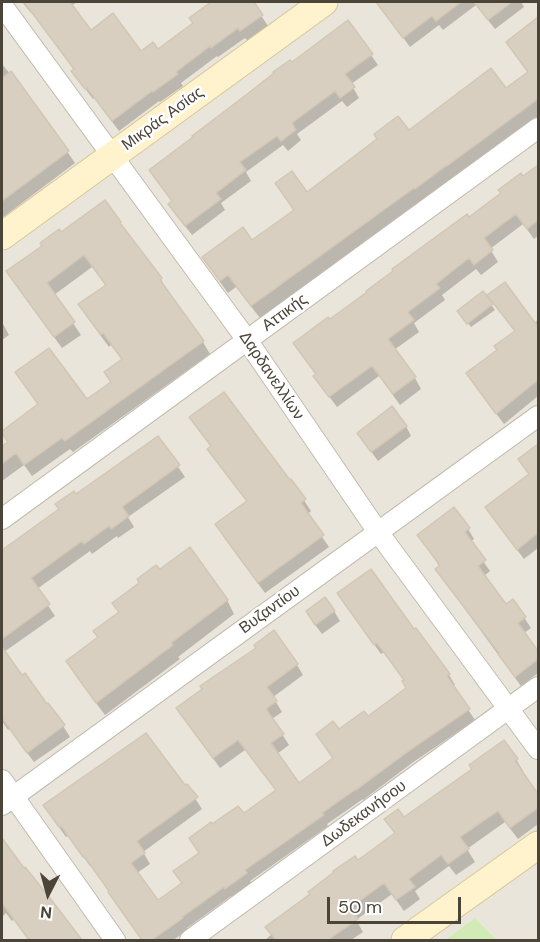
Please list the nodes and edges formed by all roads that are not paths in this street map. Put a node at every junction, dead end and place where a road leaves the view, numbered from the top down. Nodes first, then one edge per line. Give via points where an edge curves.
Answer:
1 (324, 2) edge
2 (2, 5) edge
3 (538, 128) edge
4 (113, 155) junction
5 (2, 236) edge
6 (247, 340) junction
7 (538, 416) edge
8 (2, 519) edge
9 (378, 532) junction
10 (538, 687) edge
11 (509, 709) junction
12 (538, 749) edge
13 (2, 780) edge
14 (7, 801) edge
15 (538, 845) edge
16 (115, 940) edge
17 (190, 940) edge
18 (405, 940) edge

1 - 4 street, Μικράς Ασίας
2 - 4 street, Δαρδανελλίων
3 - 6 street, Αττικής
4 - 5 street, Μικράς Ασίας
4 - 6 street, Δαρδανελλίων
6 - 8 street, Αττικής
6 - 9 street, Δαρδανελλίων
7 - 9 street, Βυζαντίου
9 - 11 street, Δαρδανελλίων
9 - 14 street, Βυζαντίου
10 - 11 street, Δωδεκανήσου
11 - 12 street, Δαρδανελλίων
11 - 17 street, Δωδεκανήσου
13 - 14 street
14 - 16 street
15 - 18 street

